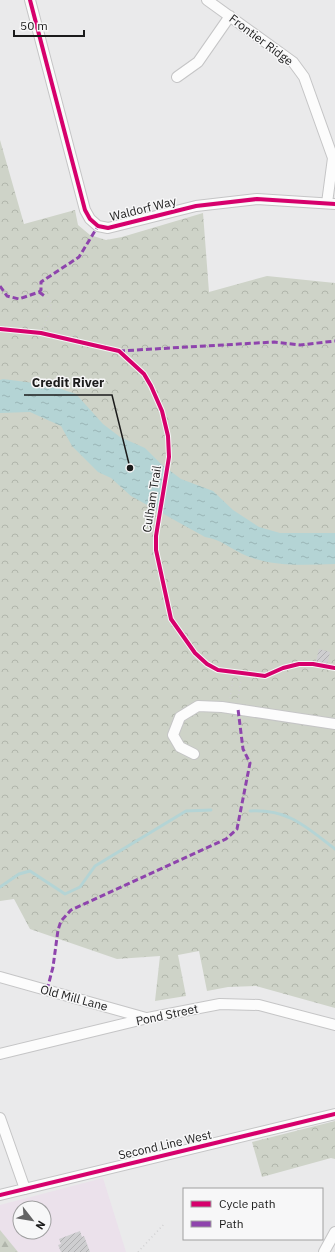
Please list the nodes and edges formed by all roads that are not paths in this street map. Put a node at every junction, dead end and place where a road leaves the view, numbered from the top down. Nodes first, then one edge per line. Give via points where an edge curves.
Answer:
1 (30, 0) edge
2 (207, 0) edge
3 (230, 16) junction
4 (177, 77) dead end
5 (331, 203) edge
6 (335, 724) edge
7 (194, 754) dead end
8 (0, 977) edge
9 (148, 1018) junction
10 (335, 1025) edge
11 (0, 1054) edge
12 (335, 1114) edge
13 (0, 1118) edge
14 (25, 1189) junction
15 (0, 1195) edge
16 (335, 1232) edge
17 (324, 1252) edge

1 - 5 street, Waldorf Way via 85,210 98,226 115,227 196,206 257,199
2 - 3 street, Frontier Ridge
3 - 4 street via 198,62
3 - 5 street, Frontier Ridge via 293,62 304,77 333,158
6 - 7 street via 232,708 198,706 180,717 173,735 180,747
8 - 9 street, Old Mill Lane
9 - 10 street, Pond Street via 220,1004 259,1004
9 - 11 street, Pond Street
12 - 14 street, Second Line West
13 - 14 street
14 - 15 street, Second Line West
16 - 17 street

